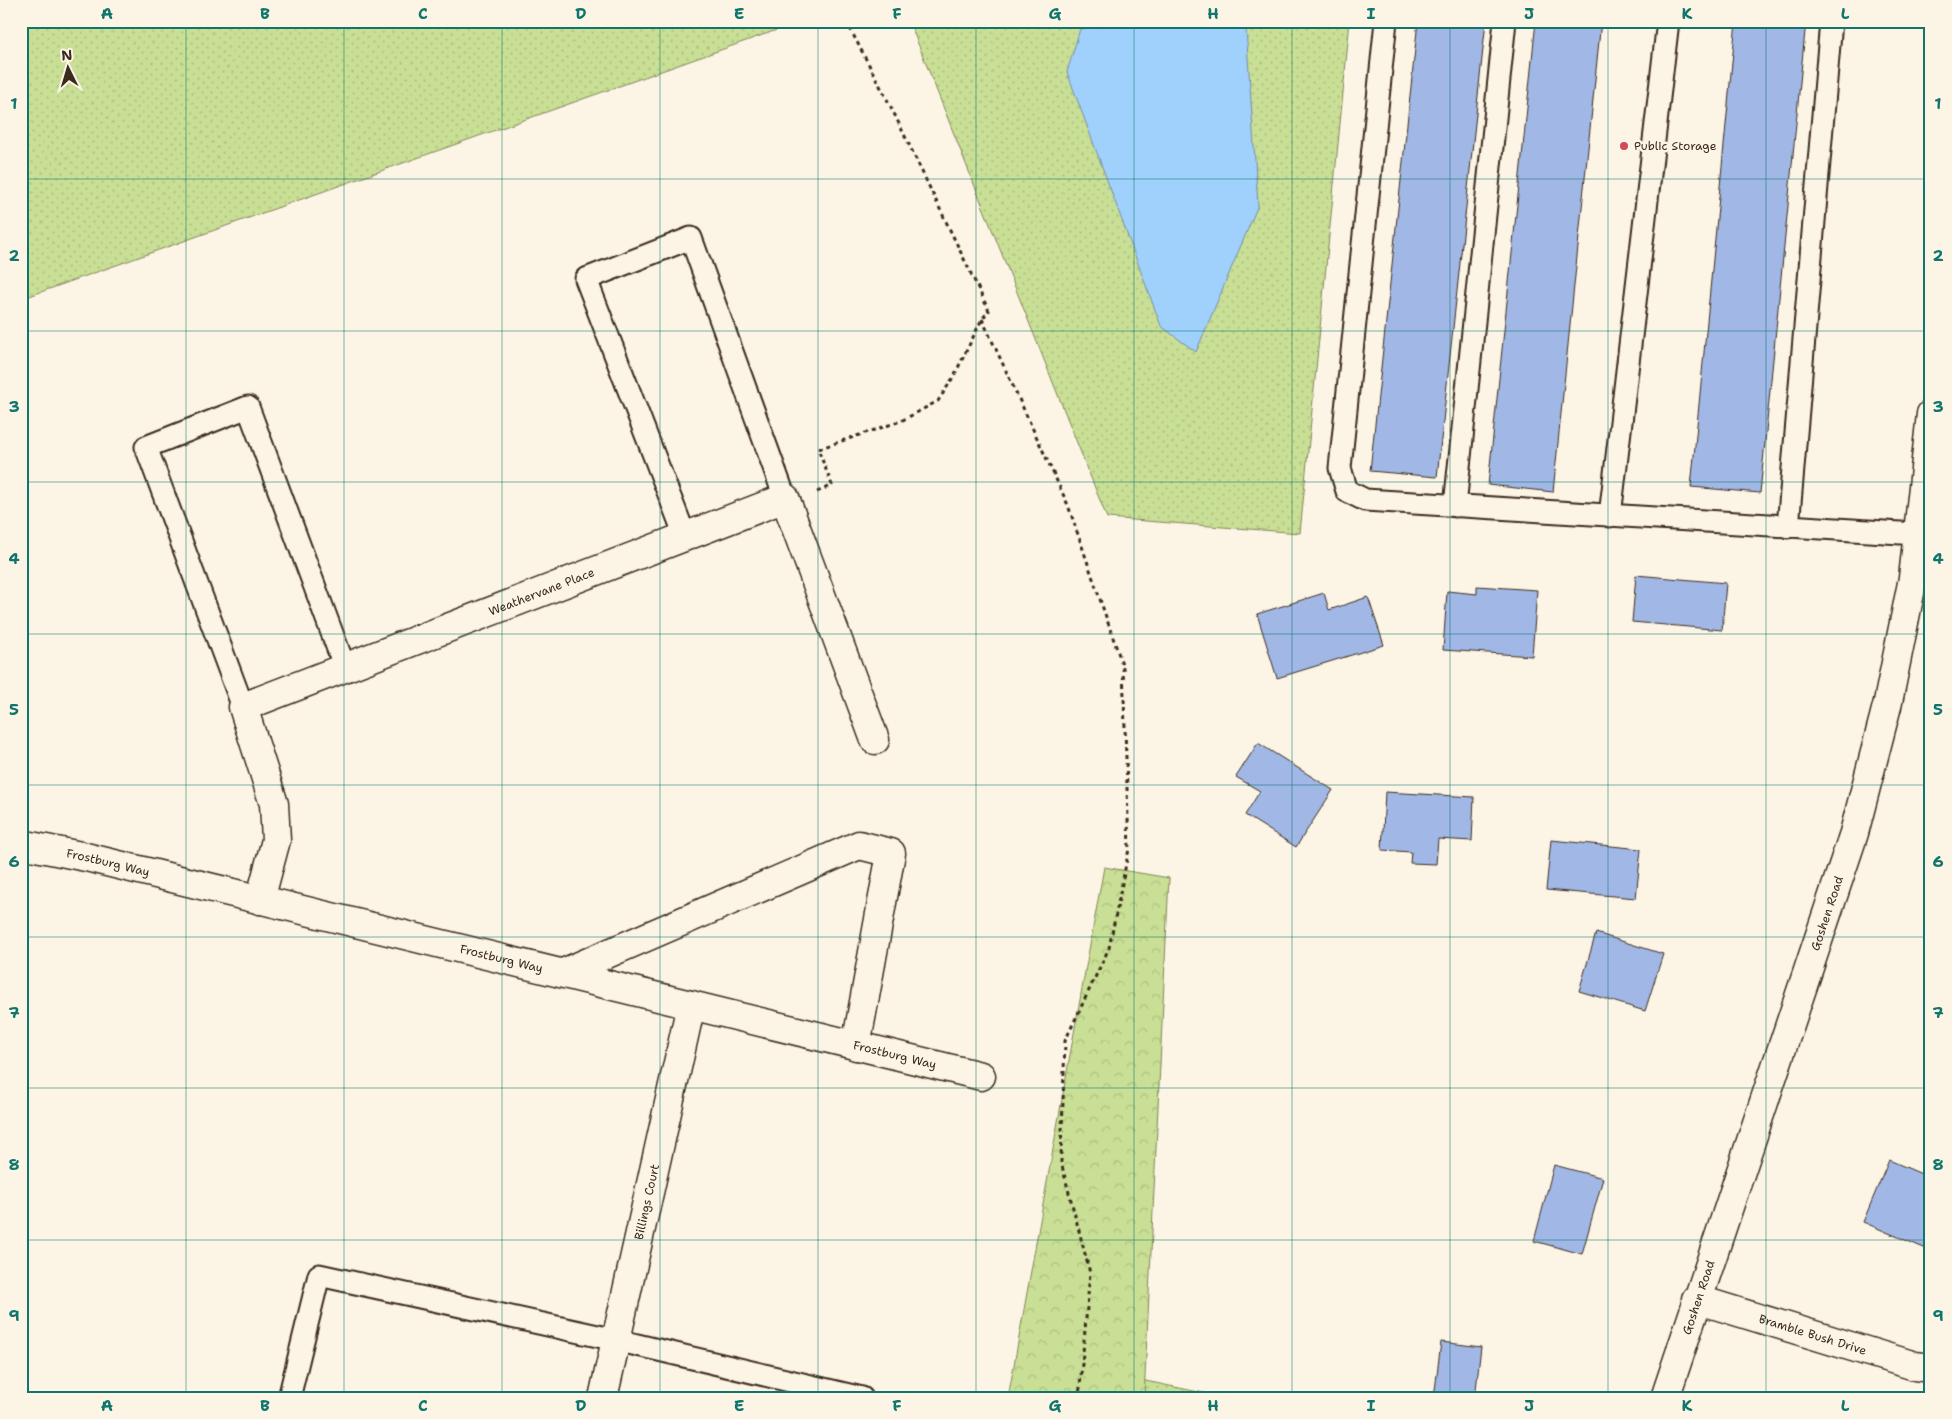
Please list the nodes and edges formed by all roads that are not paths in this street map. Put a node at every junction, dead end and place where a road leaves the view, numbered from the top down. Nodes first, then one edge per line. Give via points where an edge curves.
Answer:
1 (1386, 21) edge
2 (1505, 21) edge
3 (1668, 21) edge
4 (1831, 21) edge
5 (1931, 414) edge
6 (786, 501) junction
7 (1455, 506) junction
8 (1610, 516) junction
9 (1788, 526) junction
10 (1917, 534) junction
11 (686, 536) junction
12 (345, 668) junction
13 (243, 707) junction
14 (875, 740) dead end
15 (21, 844) edge
16 (260, 900) junction
17 (563, 973) junction
18 (691, 1005) junction
19 (856, 1046) junction
20 (981, 1076) dead end
21 (1696, 1299) junction
22 (616, 1340) junction
23 (1931, 1368) edge
24 (289, 1398) edge
25 (603, 1398) edge
26 (862, 1398) edge
27 (1664, 1398) edge

1 - 7 lane via 1340,468 1347,491 1365,500
2 - 7 lane
3 - 8 lane
4 - 9 lane
5 - 10 street, Goshen Road
6 - 11 street, Weathervane Place
6 - 11 lane via 691,238 586,278
6 - 14 street
7 - 8 lane
8 - 9 lane
9 - 10 lane
10 - 21 street, Goshen Road via 1913,578 1888,702 1854,833
11 - 12 street, Weathervane Place
12 - 13 street, Weathervane Place
12 - 13 lane via 248,407 146,447
13 - 16 street via 274,804 276,840
15 - 16 street, Frostburg Way
16 - 17 street, Frostburg Way
17 - 18 street, Frostburg Way
17 - 19 street via 860,845 891,853
18 - 19 street, Frostburg Way
18 - 22 street, Billings Court
19 - 20 street, Frostburg Way
21 - 23 street, Bramble Bush Drive via 1914,1366
21 - 27 street, Goshen Road
22 - 24 lane via 319,1275
22 - 25 street, Billings Court
22 - 26 lane

